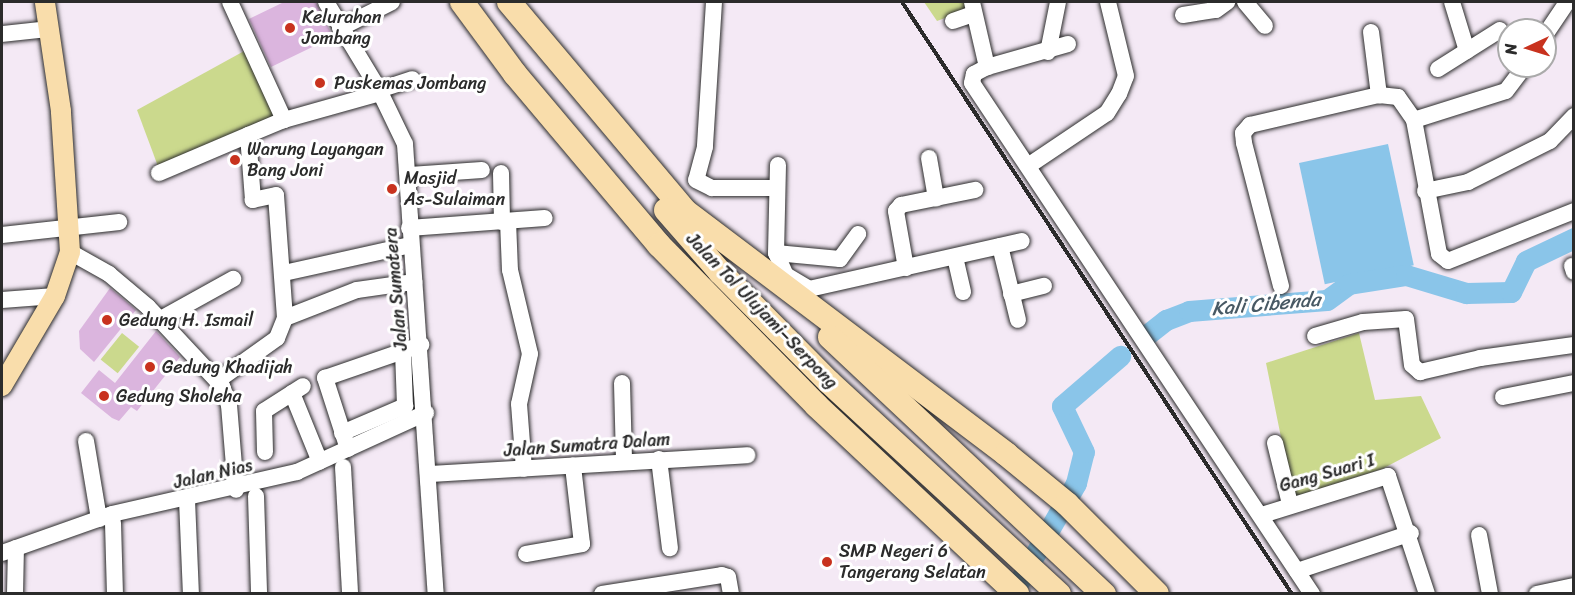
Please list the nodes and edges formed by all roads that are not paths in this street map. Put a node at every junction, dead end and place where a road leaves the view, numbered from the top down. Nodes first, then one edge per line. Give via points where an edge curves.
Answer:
1 (45, 2) edge
2 (230, 2) edge
3 (326, 2) edge
4 (392, 2) edge
5 (462, 2) edge
6 (493, 2) edge
7 (509, 2) edge
8 (714, 2) edge
9 (1058, 2) edge
10 (1108, 2) edge
11 (1227, 2) edge
12 (1245, 2) edge
13 (1452, 2) edge
14 (1567, 2) edge
15 (972, 8) edge
16 (1183, 15) dead end
17 (1556, 18) edge
18 (954, 21) dead end
19 (1265, 26) dead end
20 (340, 28) junction
21 (49, 29) junction
22 (1371, 32) dead end
23 (1497, 32) edge
24 (2, 34) edge
25 (1068, 45) dead end
26 (1467, 51) junction
27 (1048, 52) junction
28 (987, 67) junction
29 (1438, 69) dead end
30 (1516, 78) edge
31 (412, 79) dead end
32 (380, 92) junction
33 (1378, 95) junction
34 (1574, 116) edge
35 (284, 120) junction
36 (1414, 120) junction
37 (248, 135) junction
38 (929, 158) dead end
39 (778, 165) dead end
40 (1028, 166) junction
41 (482, 170) dead end
42 (159, 173) dead end
43 (501, 173) dead end
44 (410, 175) junction
45 (776, 188) junction
46 (975, 190) dead end
47 (1425, 191) junction
48 (936, 198) junction
49 (1574, 212) edge
50 (545, 218) dead end
51 (505, 221) junction
52 (119, 222) dead end
53 (71, 225) junction
54 (410, 228) junction
55 (858, 234) dead end
56 (2, 235) edge
57 (1022, 241) dead end
58 (410, 245) junction
59 (1000, 246) junction
60 (70, 252) junction
61 (776, 253) junction
62 (955, 257) junction
63 (906, 268) junction
64 (761, 272) junction
65 (284, 273) junction
66 (233, 279) dead end
67 (414, 282) junction
68 (1044, 286) dead end
69 (1281, 286) dead end
70 (963, 292) dead end
71 (1011, 294) junction
72 (56, 296) junction
73 (2, 300) edge
74 (285, 318) junction
75 (159, 320) junction
76 (1017, 320) dead end
77 (1315, 336) dead end
78 (421, 345) junction
79 (1574, 345) edge
80 (403, 351) junction
81 (217, 381) junction
82 (1574, 382) edge
83 (622, 383) dead end
84 (2, 386) edge
85 (1503, 397) dead end
86 (426, 413) junction
87 (342, 433) junction
88 (86, 441) dead end
89 (1275, 443) dead end
90 (348, 449) junction
91 (265, 452) dead end
92 (747, 455) dead end
93 (659, 459) junction
94 (624, 460) junction
95 (320, 462) junction
96 (573, 466) junction
97 (343, 467) dead end
98 (524, 469) junction
99 (430, 474) junction
100 (236, 490) junction
101 (256, 496) dead end
102 (187, 500) junction
103 (1290, 504) junction
104 (1262, 515) junction
105 (106, 521) junction
106 (1410, 533) junction
107 (1479, 535) dead end
108 (670, 548) dead end
109 (9, 550) edge
110 (526, 554) dead end
111 (974, 561) junction
112 (1297, 571) junction
113 (1574, 586) edge
114 (730, 587) edge
115 (682, 588) edge
116 (637, 591) edge
117 (15, 594) edge
118 (115, 594) edge
119 (191, 594) edge
120 (259, 594) edge
121 (350, 594) edge
122 (436, 594) edge
123 (602, 594) edge
124 (996, 594) edge
125 (1017, 594) edge
126 (1059, 594) edge
127 (1104, 594) edge
128 (1156, 594) edge
129 (1312, 594) edge
130 (1427, 594) edge
131 (1490, 594) edge
132 (1537, 594) edge

1 - 21 main road
2 - 35 street
3 - 20 street, Jalan Sumatera
4 - 20 street
5 - 111 highway, Jalan Tol Ulujami–Serpong via 515,74 659,245
6 - 126 highway, Jalan Tol Ulujami–Serpong via 720,272 829,382
7 - 64 highway via 685,211
8 - 45 street via 705,147 696,180 712,188
9 - 27 street
10 - 40 street via 1126,76 1119,94 1107,113
11 - 16 street via 1211,11
12 - 19 street
13 - 26 street
14 - 17 street
15 - 18 street
15 - 28 street
20 - 32 street, Jalan Sumatera
21 - 24 street
21 - 53 main road
22 - 33 street
23 - 26 street
25 - 27 street
26 - 29 street
27 - 28 street via 1024,54
28 - 40 street via 974,74 972,82
30 - 36 street via 1506,91 1495,96
31 - 32 street
32 - 35 street
32 - 44 street, Jalan Sumatera via 405,144
33 - 36 street via 1398,97
33 - 69 street via 1246,127 1244,143
34 - 47 street via 1556,137 1540,146 1468,182
35 - 37 street
36 - 47 street
37 - 42 street
37 - 65 street via 253,201 276,195
38 - 48 street
39 - 45 street
40 - 104 street
41 - 44 street
43 - 51 street
44 - 54 street, Jalan Sumatera
45 - 61 street
46 - 48 street
47 - 49 street via 1439,254 1451,261
48 - 63 street via 901,205 896,211
50 - 51 street
51 - 54 street
51 - 98 street via 510,270 530,354 519,404
52 - 53 street
53 - 56 street
53 - 60 main road
54 - 58 street, Jalan Sumatera
55 - 61 street via 840,259
57 - 59 street
58 - 65 street
58 - 67 street, Jalan Sumatera
59 - 62 street
59 - 71 street
60 - 72 main road
60 - 75 street via 109,274
61 - 63 street via 786,275 809,289
62 - 63 street
62 - 70 street
64 - 127 highway
64 - 128 highway via 1006,454 1067,504
65 - 74 street
66 - 75 street
67 - 74 street via 357,290
67 - 78 street, Jalan Sumatera
68 - 71 street
71 - 76 street
72 - 73 street
72 - 84 main road
74 - 81 street via 277,338
75 - 81 street
77 - 79 street via 1363,322 1406,319 1412,365 1420,372 1480,358
78 - 80 street
78 - 86 street, Jalan Sumatera
80 - 87 street via 405,406
80 - 87 street via 325,378
81 - 100 street via 229,405
82 - 85 street
83 - 94 street
86 - 90 street, Jalan Nias
86 - 99 street, Jalan Sumatera
87 - 90 street
88 - 105 street
89 - 103 street
90 - 95 street, Jalan Nias
91 - 95 street via 262,414 298,389
92 - 93 street, Jalan Sumatra Dalam
93 - 94 street, Jalan Sumatra Dalam
93 - 108 street
94 - 96 street, Jalan Sumatra Dalam
95 - 100 street, Jalan Nias
96 - 98 street, Jalan Sumatra Dalam
96 - 110 street via 582,544
97 - 121 street
98 - 99 street, Jalan Sumatra Dalam
99 - 122 street, Jalan Sumatera
100 - 102 street, Jalan Nias
101 - 120 street
102 - 105 street, Jalan Nias
102 - 119 street
103 - 104 street, Gang Suari I
103 - 106 street, Gang Suari I via 1388,476
104 - 112 street
105 - 109 street, Jalan Nias
105 - 118 street
106 - 112 street
106 - 130 street, Gang Suari I
107 - 131 street
109 - 117 street
111 - 124 highway
111 - 125 highway, Jalan Tol Ulujami–Serpong
112 - 129 street
113 - 132 street
114 - 115 street via 722,575
115 - 116 street
116 - 123 street

